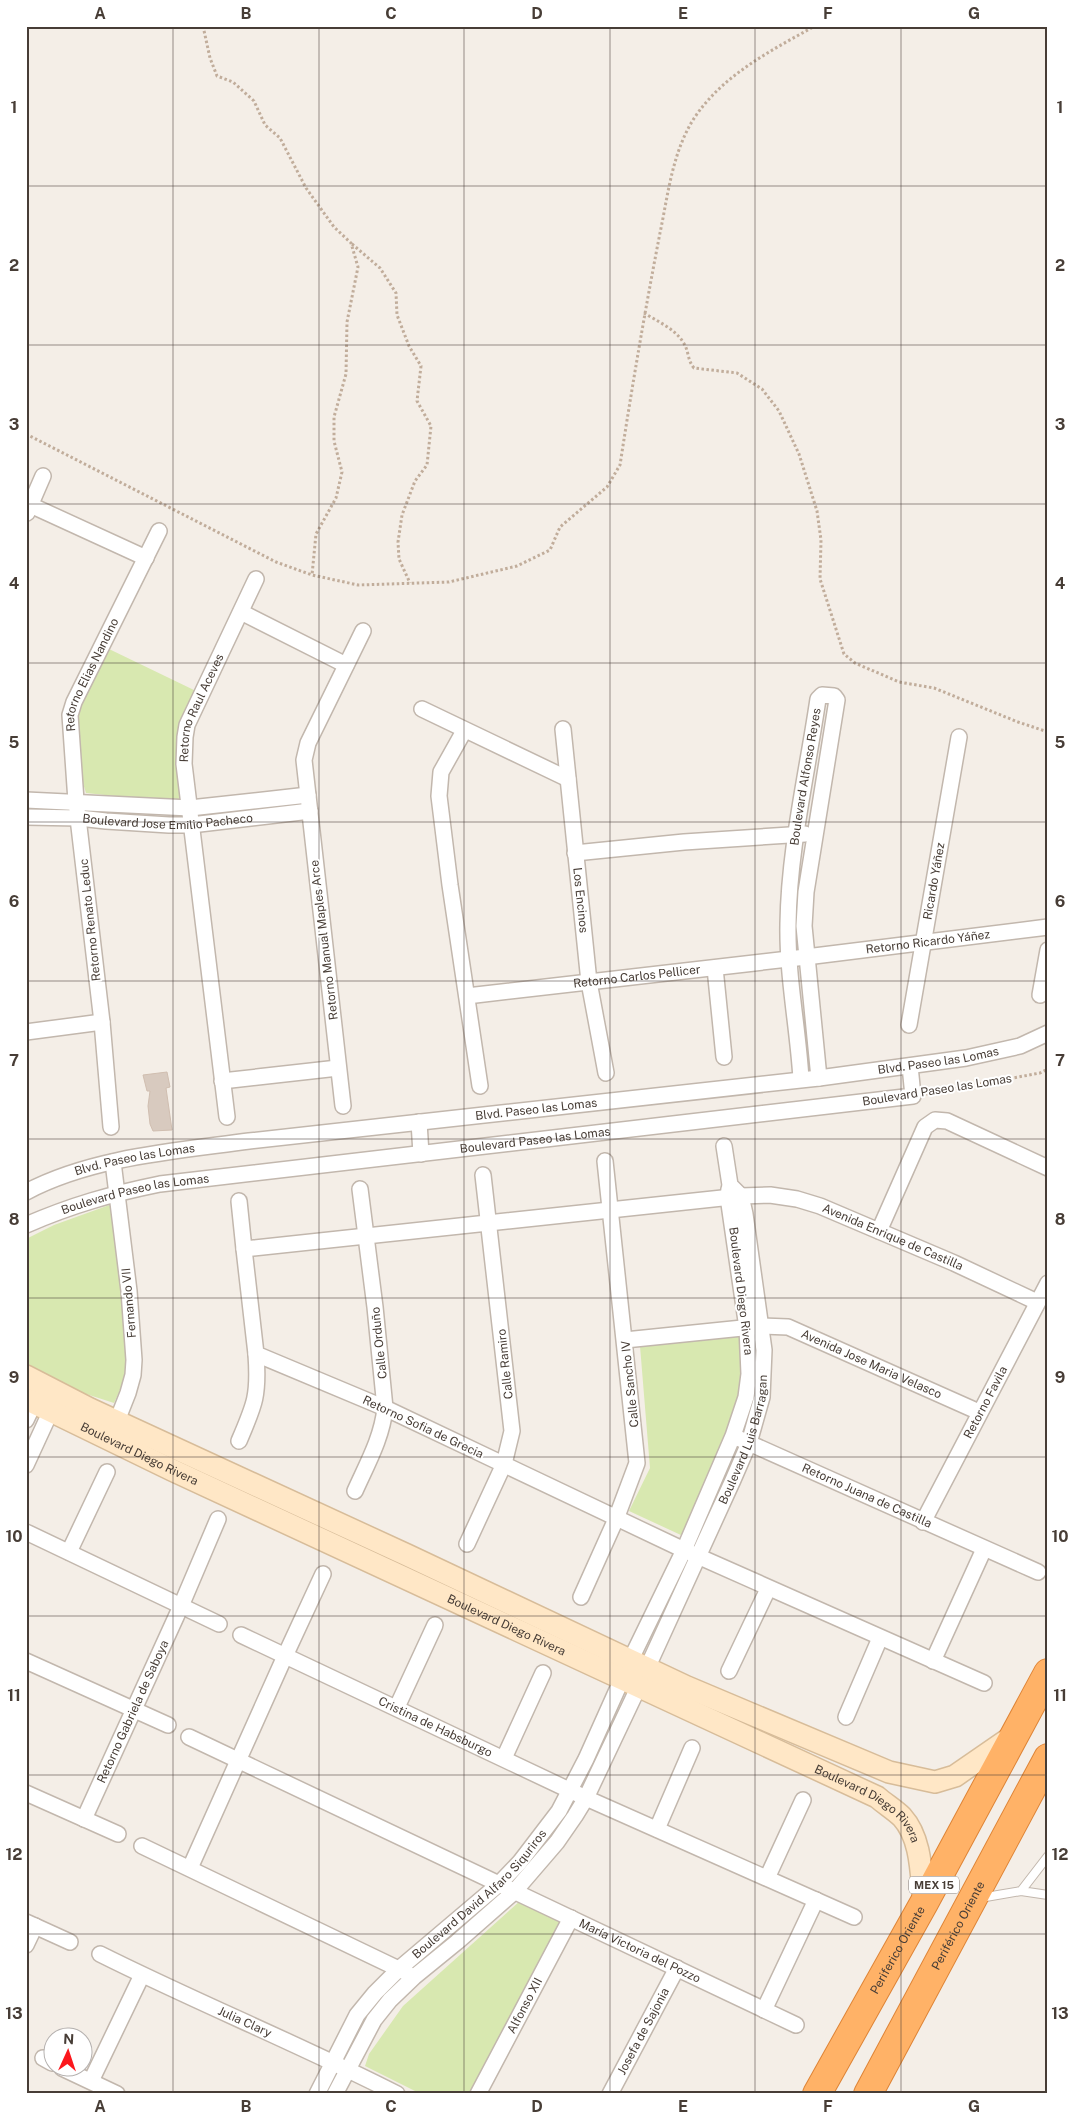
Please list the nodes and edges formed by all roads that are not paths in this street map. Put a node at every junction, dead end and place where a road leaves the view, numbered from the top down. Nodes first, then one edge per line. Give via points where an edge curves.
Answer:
1 (43, 476) dead end
2 (28, 507) edge
3 (160, 531) dead end
4 (146, 558) junction
5 (256, 579) dead end
6 (240, 612) junction
7 (363, 631) dead end
8 (346, 665) junction
9 (422, 709) dead end
10 (562, 728) dead end
11 (464, 731) junction
12 (959, 737) dead end
13 (568, 779) junction
14 (308, 795) junction
15 (26, 800) edge
16 (76, 801) junction
17 (190, 808) junction
18 (310, 811) junction
19 (26, 817) edge
20 (79, 818) junction
21 (192, 825) junction
22 (796, 834) junction
23 (815, 834) junction
24 (575, 853) junction
25 (1048, 927) edge
26 (925, 941) junction
27 (1048, 950) edge
28 (806, 957) junction
29 (789, 959) junction
30 (715, 968) junction
31 (589, 982) junction
32 (810, 990) junction
33 (794, 992) junction
34 (1040, 995) dead end
35 (467, 996) junction
36 (102, 1022) junction
37 (909, 1025) dead end
38 (26, 1032) edge
39 (814, 1033) junction
40 (1048, 1033) edge
41 (798, 1036) junction
42 (724, 1057) dead end
43 (910, 1066) junction
44 (338, 1068) junction
45 (606, 1072) dead end
46 (819, 1078) junction
47 (801, 1079) junction
48 (222, 1081) junction
49 (480, 1086) dead end
50 (343, 1106) dead end
51 (227, 1118) dead end
52 (419, 1122) junction
53 (111, 1127) dead end
54 (724, 1146) dead end
55 (422, 1154) junction
56 (605, 1161) dead end
57 (113, 1162) junction
58 (1048, 1168) edge
59 (483, 1175) dead end
60 (360, 1189) dead end
61 (26, 1192) edge
62 (117, 1192) junction
63 (733, 1193) junction
64 (239, 1201) dead end
65 (610, 1209) junction
66 (488, 1223) junction
67 (26, 1225) edge
68 (878, 1231) junction
69 (366, 1236) junction
70 (244, 1249) junction
71 (1048, 1283) edge
72 (1037, 1302) junction
73 (754, 1327) junction
74 (625, 1340) junction
75 (256, 1354) junction
76 (38, 1398) edge
77 (385, 1408) junction
78 (979, 1412) junction
79 (113, 1430) junction
80 (733, 1436) junction
81 (239, 1441) dead end
82 (749, 1443) junction
83 (26, 1464) edge
84 (504, 1464) junction
85 (107, 1472) dead end
86 (355, 1491) dead end
87 (218, 1519) dead end
88 (616, 1519) junction
89 (923, 1522) junction
90 (26, 1532) edge
91 (362, 1534) junction
92 (467, 1544) dead end
93 (984, 1549) junction
94 (69, 1552) junction
95 (690, 1553) junction
96 (353, 1554) junction
97 (1038, 1572) dead end
98 (323, 1574) dead end
99 (668, 1583) junction
100 (768, 1588) junction
101 (682, 1589) junction
102 (581, 1597) dead end
103 (181, 1606) junction
104 (650, 1621) junction
105 (219, 1624) dead end
106 (435, 1624) dead end
107 (665, 1628) junction
108 (242, 1635) dead end
109 (880, 1638) junction
110 (285, 1656) junction
111 (26, 1661) edge
112 (933, 1661) junction
113 (729, 1671) dead end
114 (543, 1673) dead end
115 (1048, 1673) edge
116 (634, 1674) junction
117 (984, 1683) dead end
118 (397, 1707) junction
119 (134, 1710) junction
120 (846, 1717) dead end
121 (604, 1720) junction
122 (168, 1726) dead end
123 (620, 1726) junction
124 (1015, 1735) junction
125 (189, 1737) dead end
126 (692, 1748) dead end
127 (504, 1758) junction
128 (1048, 1758) edge
129 (586, 1759) junction
130 (239, 1761) junction
131 (601, 1767) junction
132 (889, 1772) junction
133 (571, 1791) junction
134 (26, 1793) edge
135 (878, 1797) junction
136 (586, 1798) junction
137 (803, 1800) dead end
138 (84, 1819) junction
139 (657, 1829) junction
140 (118, 1834) dead end
141 (142, 1846) dead end
142 (1048, 1856) edge
143 (190, 1868) junction
144 (767, 1878) junction
145 (498, 1885) junction
146 (1021, 1891) junction
147 (514, 1892) junction
148 (1048, 1894) edge
149 (816, 1900) junction
150 (973, 1900) junction
151 (924, 1903) junction
152 (854, 1917) dead end
153 (571, 1918) junction
154 (31, 1924) edge
155 (70, 1942) dead end
156 (26, 1945) edge
157 (100, 1954) dead end
158 (400, 1968) junction
159 (677, 1968) junction
160 (142, 1974) junction
161 (414, 1977) junction
162 (764, 2010) junction
163 (796, 2025) dead end
164 (332, 2062) junction
165 (348, 2069) junction
166 (84, 2078) edge
167 (91, 2081) junction
168 (117, 2094) edge
169 (317, 2094) edge
170 (335, 2094) edge
171 (397, 2094) edge
172 (478, 2094) edge
173 (610, 2094) edge
174 (817, 2094) edge
175 (868, 2094) edge

1 - 2 street
2 - 4 street
3 - 4 street, Retorno Elias Nandino
4 - 16 street, Retorno Elias Nandino via 70,715
5 - 6 street, Retorno Raul Aceves
6 - 8 street
6 - 17 street, Retorno Raul Aceves via 187,725 184,764
7 - 8 street
8 - 14 street via 305,752
9 - 11 street
10 - 13 street, Los Encinos
11 - 13 street
11 - 35 street via 439,784
12 - 26 street, Ricardo Yáñez
13 - 24 street, Los Encinos
14 - 17 street, Boulevard Jose Emilio Pacheco
14 - 18 street, Retorno Manual Maples Arce
15 - 16 street, Boulevard Jose Emilio Pacheco
16 - 17 street, Boulevard Jose Emilio Pacheco
16 - 20 street, Retorno Elias Nandino
17 - 21 street, Retorno Raul Aceves
18 - 21 street, Boulevard Jose Emilio Pacheco
18 - 44 street, Retorno Manual Maples Arce
19 - 20 street, Boulevard Jose Emilio Pacheco
20 - 21 street, Boulevard Jose Emilio Pacheco via 135,824
20 - 36 street, Retorno Renato Leduc
21 - 48 street
22 - 23 street
22 - 23 street, Boulevard Alfonso Reyes via 818,699 822,695 834,696 837,700
22 - 24 street
22 - 29 street, Boulevard Alfonso Reyes via 789,891
23 - 28 street, Boulevard Alfonso Reyes via 805,900
24 - 31 street, Los Encinos
25 - 26 street, Retorno Ricardo Yáñez
26 - 28 street, Retorno Ricardo Yáñez
26 - 37 street, Ricardo Yáñez
27 - 34 street
28 - 29 street, Retorno Carlos Pellicer
28 - 32 street, Boulevard Alfonso Reyes
29 - 30 street, Retorno Carlos Pellicer
29 - 33 street, Boulevard Alfonso Reyes
30 - 31 street, Retorno Carlos Pellicer
30 - 42 street
31 - 35 street, Retorno Carlos Pellicer
31 - 45 street, Los Encinos
32 - 33 street
32 - 39 street, Boulevard Alfonso Reyes
33 - 41 street, Boulevard Alfonso Reyes
35 - 49 street
36 - 38 street
36 - 53 street, Retorno Renato Leduc
39 - 41 street
39 - 46 street, Boulevard Alfonso Reyes
40 - 43 street, Blvd. Paseo las Lomas via 1020,1046
41 - 47 street, Boulevard Alfonso Reyes
43 - 46 street, Blvd. Paseo las Lomas
43 - 55 street, Boulevard Paseo las Lomas via 913,1096
44 - 48 street
44 - 50 street, Retorno Manual Maples Arce
46 - 47 street, Blvd. Paseo las Lomas
47 - 52 street, Blvd. Paseo las Lomas
48 - 51 street
52 - 55 street
52 - 57 street, Blvd. Paseo las Lomas via 249,1141
54 - 63 street
55 - 62 street, Boulevard Paseo las Lomas via 208,1177
56 - 65 street, Calle Sancho IV
57 - 61 street, Blvd. Paseo las Lomas
57 - 62 street, Fernando VII
58 - 68 street via 947,1121 935,1120 925,1126
59 - 66 street, Calle Ramiro
60 - 69 street, Calle Orduño
62 - 67 street, Boulevard Paseo las Lomas via 65,1208
62 - 79 street, Fernando VII via 134,1360 128,1393
63 - 65 street
63 - 68 street, Avenida Enrique de Castilla via 797,1199
63 - 73 street, Boulevard Luis Barragan via 745,1214
64 - 70 street
65 - 66 street
65 - 74 street, Calle Sancho IV
66 - 69 street
66 - 84 street, Calle Ramiro via 512,1431
68 - 72 street, Avenida Enrique de Castilla
69 - 70 street
69 - 77 street, Calle Orduño
70 - 75 street
71 - 72 street, Retorno Favila
72 - 78 street, Retorno Favila
73 - 74 street, Avenida Jose Maria Velasco
73 - 78 street, Avenida Jose Maria Velasco via 796,1331
73 - 80 street, Boulevard Diego Rivera via 746,1397
73 - 82 street, Boulevard Luis Barragan via 764,1350 762,1397
74 - 88 street, Calle Sancho IV via 637,1463
75 - 77 street, Retorno Sofia de Grecia
75 - 81 street via 256,1397
76 - 79 street, Boulevard Diego Rivera
76 - 83 street
77 - 84 street, Retorno Sofia de Grecia
77 - 86 street, Calle Orduño via 376,1445
78 - 89 street, Retorno Favila
79 - 91 street, Boulevard Diego Rivera
79 - 96 street, Boulevard Diego Rivera
80 - 82 street, Retorno Juana de Castilla
80 - 95 street, Boulevard Diego Rivera
82 - 89 street, Retorno Juana de Castilla
82 - 95 street, Boulevard Luis Barragan
84 - 88 street, Retorno Sofia de Grecia
84 - 92 street, Calle Ramiro
85 - 94 street
87 - 103 street, Retorno Gabriela de Saboya
88 - 95 street, Retorno Sofia de Grecia
88 - 102 street, Calle Sancho IV
89 - 93 street, Retorno Juana de Castilla
90 - 94 street
91 - 96 street
91 - 116 street, Boulevard Diego Rivera
93 - 97 street, Retorno Juana de Castilla
93 - 112 street
94 - 103 street
95 - 99 street, Boulevard Diego Rivera
95 - 100 street
95 - 101 street, Boulevard Luis Barragan
96 - 116 street, Boulevard Diego Rivera
98 - 110 street
99 - 101 street
99 - 104 street, Boulevard Diego Rivera
100 - 109 street
100 - 113 street
101 - 107 street, Boulevard Luis Barragan
103 - 105 street
103 - 119 street, Retorno Gabriela de Saboya
104 - 107 street
104 - 116 street, Boulevard Diego Rivera
106 - 118 street
107 - 116 street, Boulevard Luis Barragan
108 - 110 street, Cristina de Habsburgo
109 - 112 street
109 - 120 street
110 - 118 street, Cristina de Habsburgo
110 - 130 street
111 - 119 street
112 - 117 street
114 - 127 street
115 - 124 highway, Periferico Oriente / MEX 15
116 - 121 street, Boulevard David Alfaro Siquriros
116 - 123 street, Boulevard David Alfaro Siquriros
116 - 132 street, Boulevard Diego Rivera
116 - 135 street, Boulevard Diego Rivera
118 - 127 street, Cristina de Habsburgo
119 - 122 street
119 - 138 street, Retorno Gabriela de Saboya
121 - 123 street
121 - 129 street, Boulevard David Alfaro Siquriros
123 - 131 street, Boulevard David Alfaro Siquriros
124 - 132 street, Boulevard Diego Rivera via 955,1776 934,1782
124 - 151 highway, Periferico Oriente / MEX 15
125 - 130 street
126 - 139 street
127 - 133 street, Cristina de Habsburgo
128 - 150 highway, Periférico Oriente / MEX 15
129 - 131 street
129 - 133 street, Boulevard David Alfaro Siquriros
130 - 143 street
130 - 145 street
131 - 136 street, Boulevard David Alfaro Siquriros
132 - 135 street
133 - 136 street, Cristina de Habsburgo
133 - 145 street, Boulevard David Alfaro Siquriros via 540,1838
134 - 138 street
135 - 151 street, Boulevard Diego Rivera via 902,1817 912,1833 919,1856
136 - 139 street
136 - 147 street, Boulevard David Alfaro Siquriros via 557,1842
137 - 144 street
138 - 140 street
139 - 144 street
141 - 143 street
142 - 146 lane
143 - 158 street
144 - 149 street
145 - 147 street
145 - 158 street, Boulevard David Alfaro Siquriros
146 - 148 lane
146 - 150 lane
147 - 153 street, María Victoria del Pozzo
147 - 161 street, Boulevard David Alfaro Siquriros
149 - 152 street
149 - 162 street
150 - 175 highway, Periférico Oriente / MEX 15
151 - 174 highway, Periferico Oriente / MEX 15
153 - 159 street, María Victoria del Pozzo
153 - 172 street, Alfonso XII
154 - 155 street
154 - 156 street
157 - 160 street, Julia Clary
158 - 161 street
158 - 164 street, Boulevard David Alfaro Siquriros via 358,2015
159 - 162 street, María Victoria del Pozzo
159 - 173 street, Josefa de Sajonia
160 - 164 street, Julia Clary
160 - 167 street
161 - 165 street, Boulevard David Alfaro Siquriros via 374,2020
162 - 163 street, María Victoria del Pozzo
164 - 165 street, Julia Clary
164 - 169 street, Boulevard David Alfaro Siquriros
165 - 170 street, Boulevard David Alfaro Siquriros
165 - 171 street
166 - 167 street
167 - 168 street

